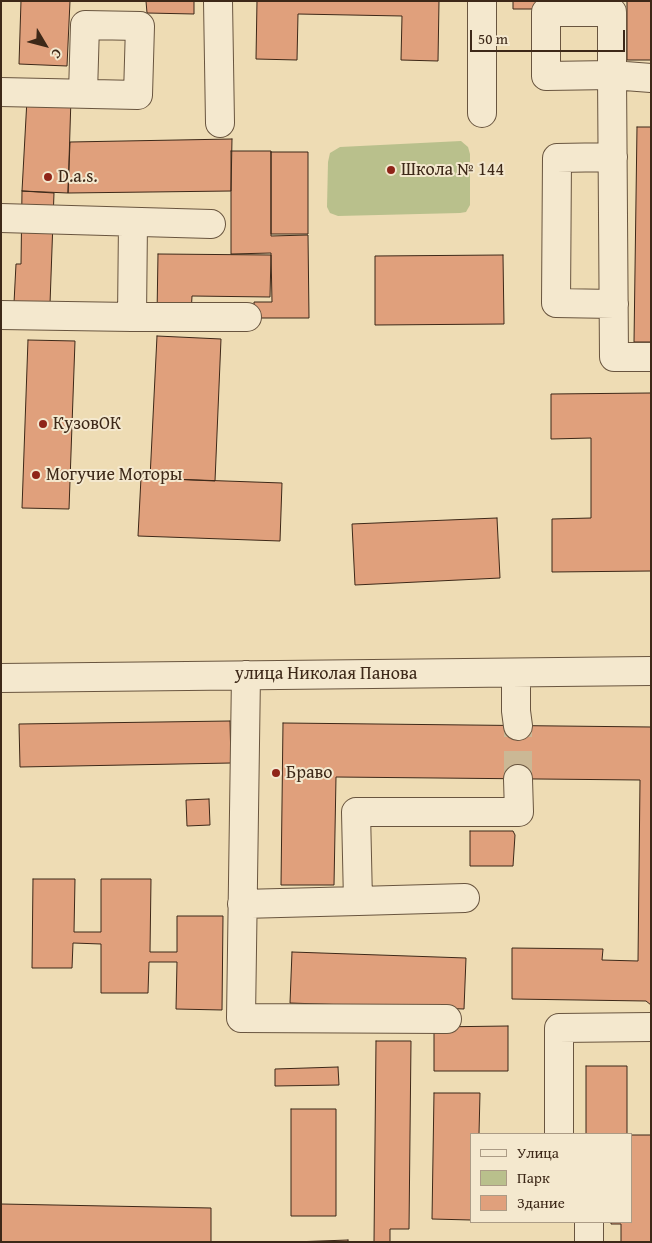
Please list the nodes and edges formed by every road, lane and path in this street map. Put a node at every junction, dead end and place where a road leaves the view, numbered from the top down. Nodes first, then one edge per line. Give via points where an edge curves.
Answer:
1 (218, 1) edge
2 (482, 1) edge
3 (651, 78) edge
4 (1, 92) edge
5 (82, 93) dead end
6 (482, 113) dead end
7 (220, 123) dead end
8 (613, 157) junction
9 (1, 218) edge
10 (132, 222) junction
11 (211, 224) dead end
12 (614, 304) junction
13 (1, 315) edge
14 (132, 317) junction
15 (247, 317) dead end
16 (651, 357) edge
17 (651, 671) edge
18 (516, 673) junction
19 (246, 675) junction
20 (1, 678) edge
21 (518, 726) tunnel mouth
22 (518, 779) tunnel mouth
23 (465, 898) dead end
24 (358, 901) junction
25 (242, 904) junction
26 (447, 1019) dead end
27 (651, 1027) edge
28 (559, 1133) edge
29 (588, 1223) edge
30 (589, 1242) edge

1 - 7 street
2 - 6 street
3 - 8 street via 612,75
4 - 5 street
8 - 12 street
8 - 12 street via 557,158 556,303
9 - 10 street
10 - 11 street
10 - 14 street
12 - 16 street via 614,357
13 - 14 street
14 - 15 street
17 - 18 street, улица Николая Панова
18 - 19 street, улица Николая Панова
18 - 21 street
19 - 20 street, улица Николая Панова
19 - 25 street
22 - 24 street via 519,812 356,812
23 - 24 street
24 - 25 street
25 - 26 street via 241,1018
27 - 28 street via 559,1028
29 - 30 street

